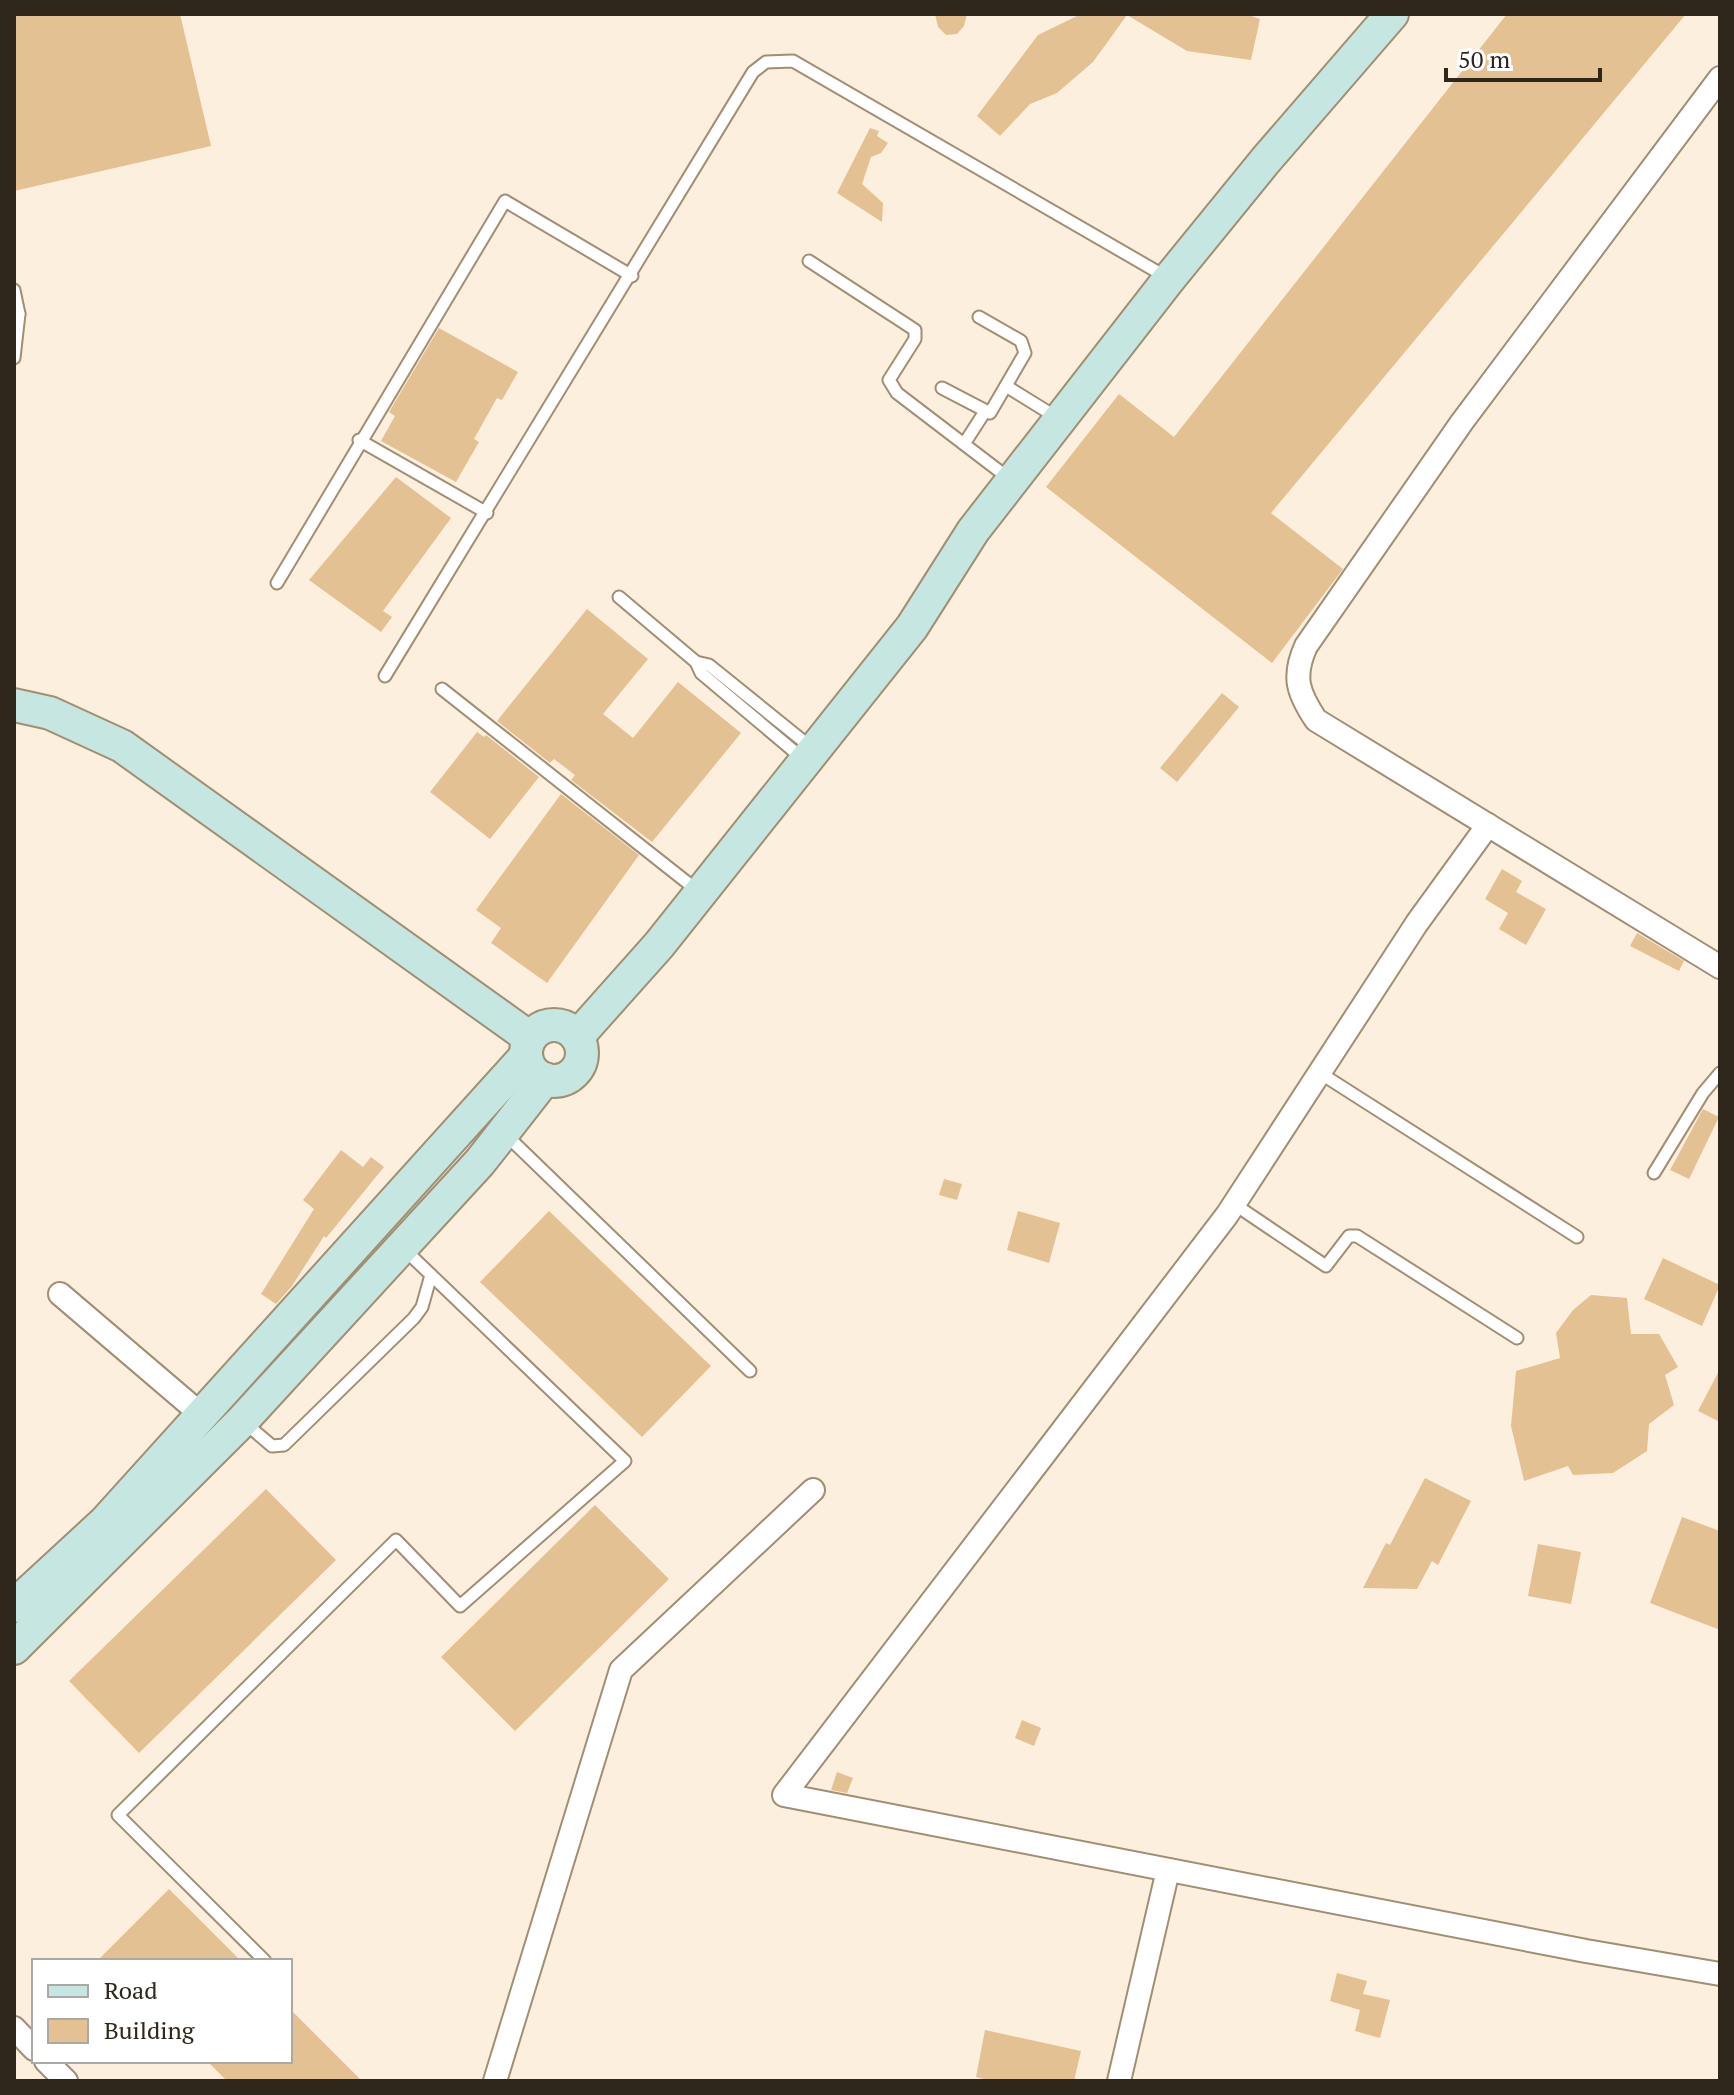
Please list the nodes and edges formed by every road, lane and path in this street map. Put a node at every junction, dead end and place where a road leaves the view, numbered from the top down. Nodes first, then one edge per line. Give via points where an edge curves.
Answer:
1 (1392, 14) edge
2 (1720, 78) edge
3 (809, 261) dead end
4 (632, 276) junction
5 (1169, 279) junction
6 (14, 290) edge
7 (979, 317) dead end
8 (16, 318) edge
9 (14, 358) edge
10 (1006, 386) junction
11 (942, 388) dead end
12 (984, 413) junction
13 (1061, 420) junction
14 (359, 440) junction
15 (964, 444) junction
16 (1012, 481) junction
17 (487, 513) junction
18 (277, 583) dead end
19 (619, 597) dead end
20 (385, 676) dead end
21 (442, 689) dead end
22 (14, 705) edge
23 (810, 755) junction
24 (1488, 825) junction
25 (699, 892) junction
26 (1720, 967) edge
27 (577, 1037) junction
28 (534, 1058) junction
29 (1320, 1073) junction
30 (1720, 1073) edge
31 (504, 1134) junction
32 (1654, 1173) dead end
33 (1234, 1204) junction
34 (1577, 1237) dead end
35 (402, 1247) junction
36 (431, 1275) junction
37 (60, 1294) dead end
38 (1517, 1338) dead end
39 (750, 1371) dead end
40 (203, 1416) junction
41 (242, 1421) junction
42 (813, 1490) dead end
43 (14, 1606) edge
44 (14, 1648) edge
45 (1168, 1870) junction
46 (263, 1959) edge
47 (1720, 1974) edge
48 (48, 2063) edge
49 (66, 2081) edge
50 (495, 2081) edge
51 (1119, 2081) edge

1 - 5 street
2 - 24 street via 1462,422 1297,666 1298,694 1316,720
3 - 15 lane via 915,330 915,339 889,380 897,393
4 - 5 lane via 753,72 766,62 793,61
4 - 14 lane via 505,201
4 - 17 lane
5 - 13 street
6 - 8 lane
7 - 10 lane via 1025,347
8 - 9 lane
10 - 12 lane via 990,413
10 - 13 lane
11 - 12 lane
12 - 15 lane
13 - 16 street
14 - 17 lane
14 - 18 lane
15 - 16 lane
16 - 23 street via 912,627
17 - 20 lane
19 - 23 lane via 696,662 701,673
21 - 25 lane
22 - 28 street via 50,713 122,746
23 - 25 street
24 - 26 street
24 - 29 street
25 - 27 street
27 - 28 street via 563,1026 537,1031
27 - 28 street via 583,1054 576,1072 560,1080
28 - 31 street
28 - 40 street
29 - 33 street
29 - 34 lane
30 - 32 lane
31 - 35 street
31 - 39 lane
33 - 38 lane via 1326,1266 1349,1236 1357,1236
33 - 45 street via 784,1795
35 - 36 lane
35 - 41 street
36 - 41 lane via 414,1318 284,1445 272,1446
36 - 46 lane via 625,1461 460,1606 396,1540 118,1815
37 - 40 street
40 - 43 street via 105,1522
41 - 44 street
42 - 50 street via 621,1670
45 - 47 street
45 - 51 street
48 - 49 street

